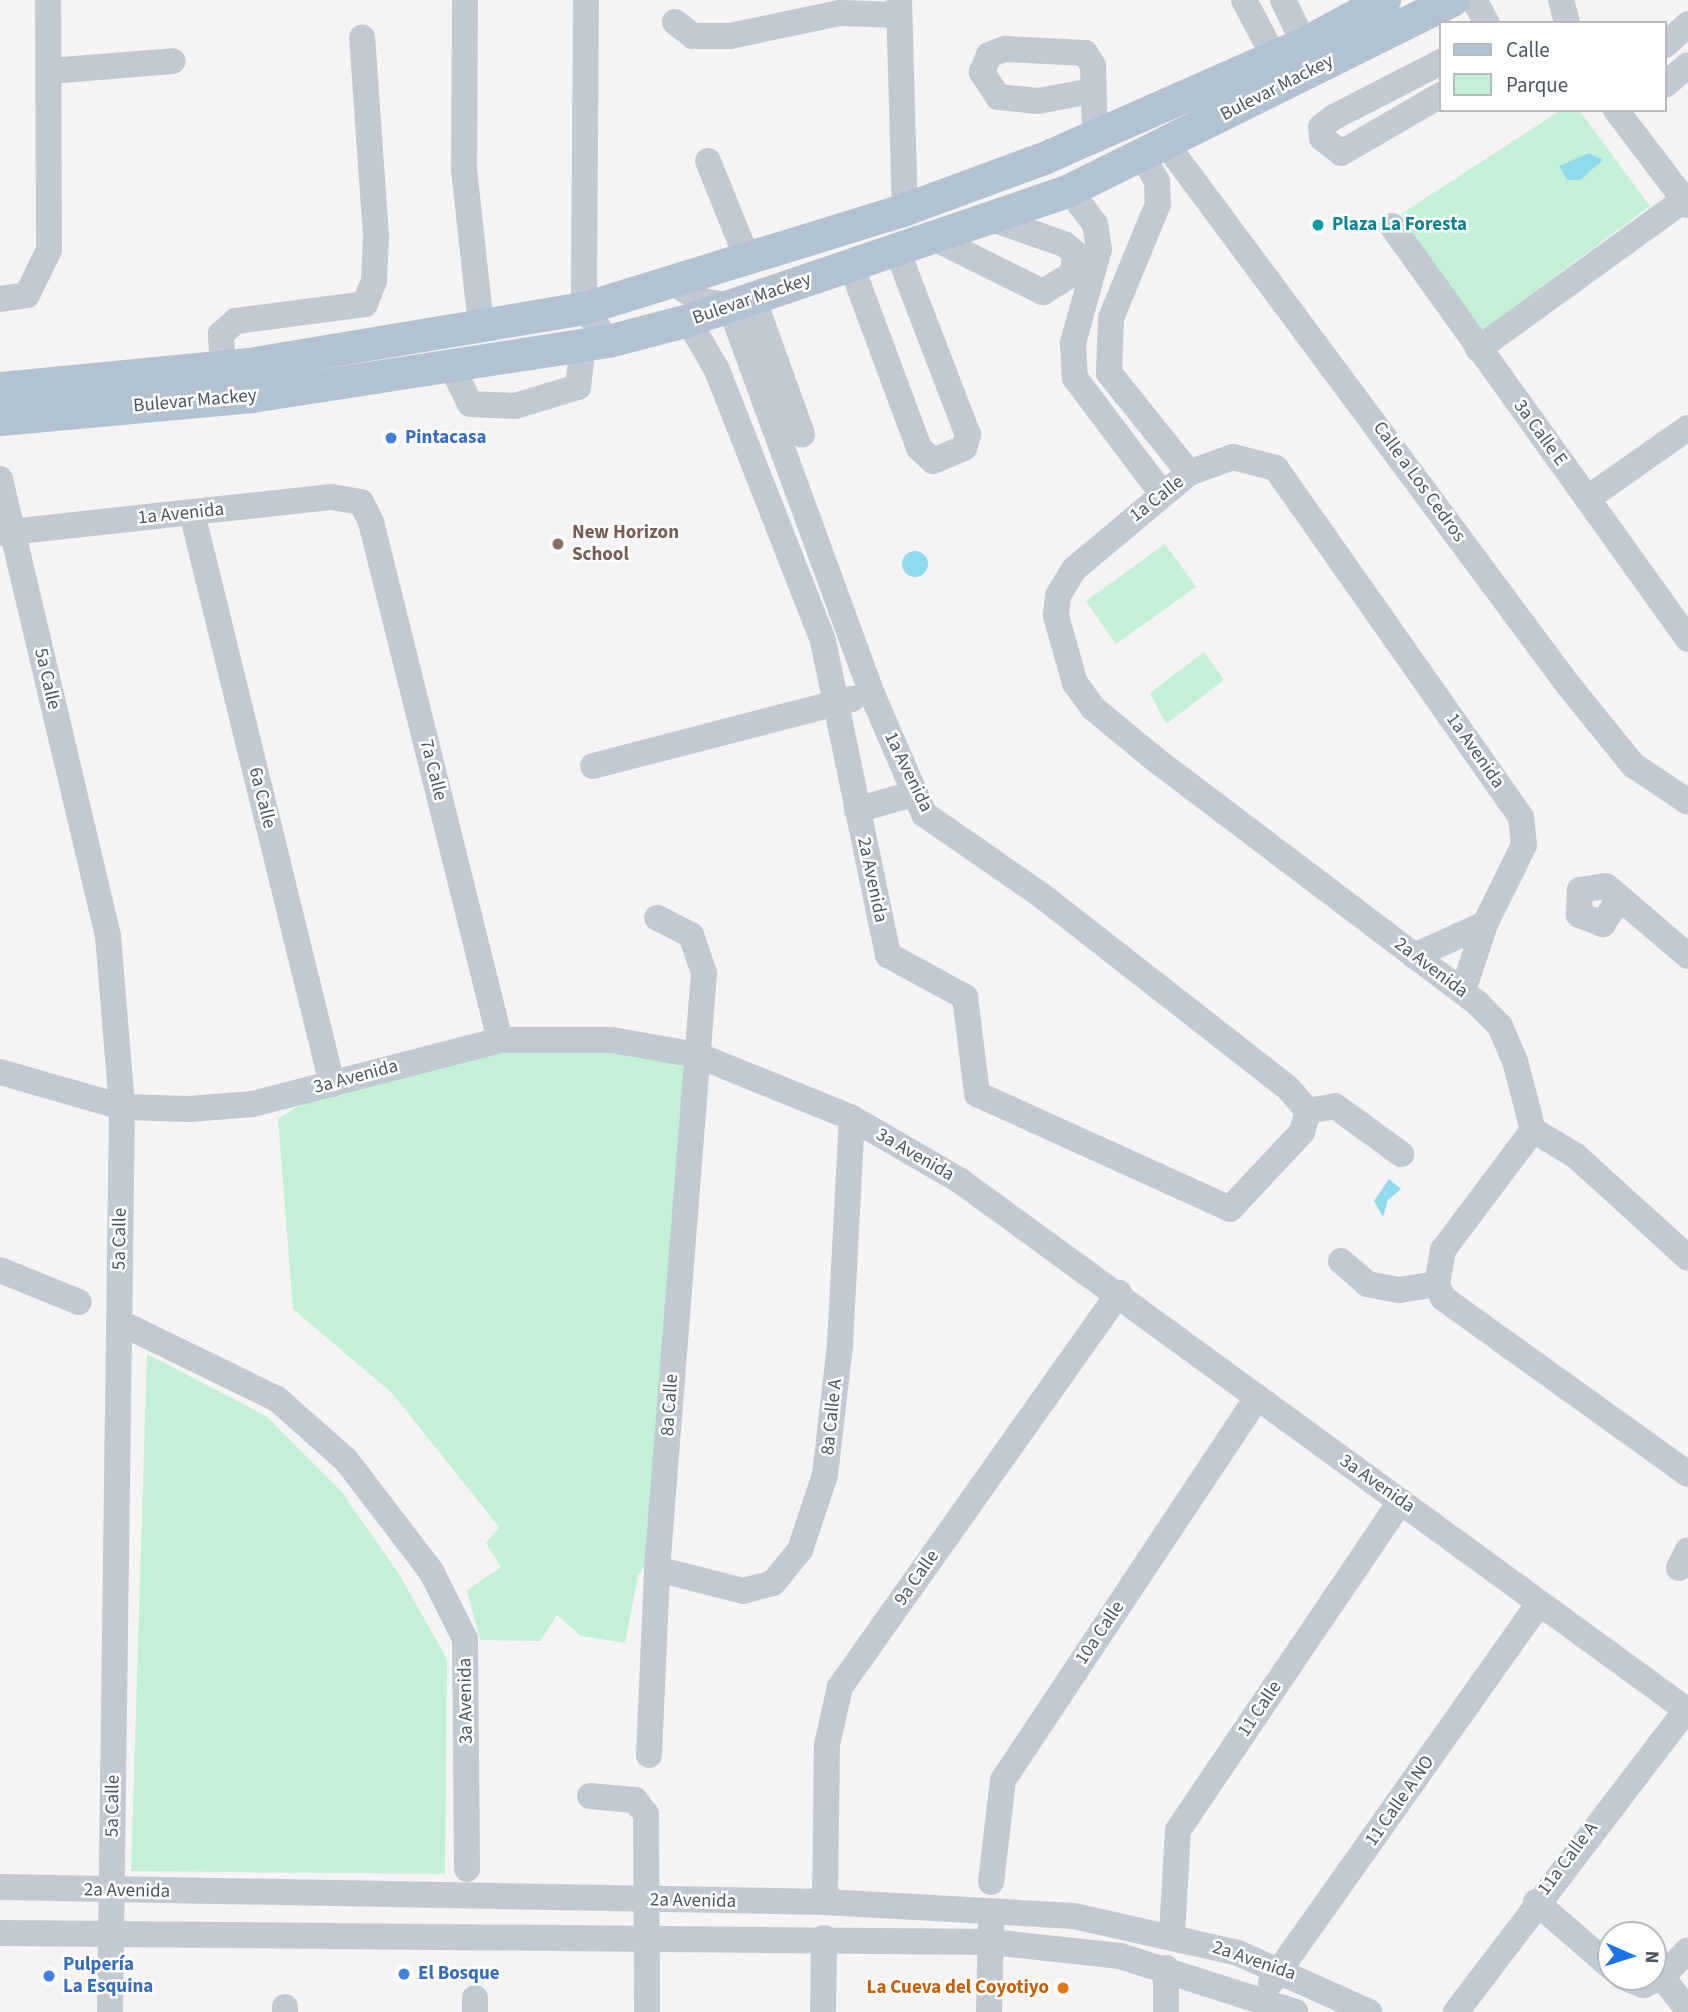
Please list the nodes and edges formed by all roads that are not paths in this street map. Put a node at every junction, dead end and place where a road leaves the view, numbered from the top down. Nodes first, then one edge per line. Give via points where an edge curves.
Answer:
1 (48, 0) edge
2 (465, 0) edge
3 (586, 0) edge
4 (1244, 0) edge
5 (1283, 0) edge
6 (1384, 0) edge
7 (1452, 0) edge
8 (1474, 0) edge
9 (1561, 0) edge
10 (899, 8) edge
11 (1486, 21) edge
12 (1566, 21) edge
13 (675, 22) dead end
14 (1688, 24) edge
15 (362, 37) dead end
16 (1304, 43) junction
17 (1667, 43) edge
18 (173, 61) dead end
19 (1440, 63) edge
20 (1688, 65) edge
21 (50, 71) junction
22 (1276, 71) junction
23 (1667, 83) edge
24 (1092, 91) dead end
25 (1440, 96) edge
26 (1625, 115) edge
27 (1095, 136) junction
28 (1155, 151) junction
29 (708, 162) dead end
30 (1069, 190) junction
31 (1686, 203) edge
32 (905, 209) junction
33 (989, 218) junction
34 (1392, 226) dead end
35 (932, 237) junction
36 (897, 250) junction
37 (747, 258) junction
38 (851, 265) junction
39 (670, 281) junction
40 (0, 299) edge
41 (742, 302) junction
42 (584, 308) junction
43 (688, 320) junction
44 (481, 325) junction
45 (595, 342) junction
46 (1478, 349) junction
47 (451, 365) junction
48 (223, 366) junction
49 (0, 388) edge
50 (0, 419) edge
51 (1688, 428) edge
52 (802, 434) dead end
53 (1189, 473) junction
54 (0, 479) edge
55 (1293, 490) joint
56 (1161, 492) junction
57 (1588, 498) junction
58 (765, 500) junction
59 (360, 502) joint
60 (192, 513) junction
61 (6, 532) edge
62 (814, 535) junction
63 (1056, 617) joint
64 (845, 620) junction
65 (818, 628) junction
66 (1688, 639) edge
67 (872, 694) junction
68 (835, 704) junction
69 (593, 766) dead end
70 (915, 793) junction
71 (1688, 802) edge
72 (857, 810) junction
73 (1619, 899) dead end
74 (657, 918) dead end
75 (1485, 924) junction
76 (1415, 956) junction
77 (1688, 956) edge
78 (1463, 991) junction
79 (500, 1040) junction
80 (696, 1055) junction
81 (0, 1072) edge
82 (332, 1084) junction
83 (122, 1107) junction
84 (1308, 1111) junction
85 (852, 1118) junction
86 (1533, 1130) junction
87 (1401, 1154) dead end
88 (1688, 1258) edge
89 (1342, 1261) dead end
90 (0, 1270) edge
91 (1437, 1284) junction
92 (1119, 1293) junction
93 (79, 1302) dead end
94 (119, 1322) junction
95 (1255, 1400) junction
96 (1688, 1474) edge
97 (1401, 1501) junction
98 (657, 1569) junction
99 (1539, 1604) junction
100 (1687, 1711) edge
101 (649, 1755) dead end
102 (590, 1796) dead end
103 (467, 1869) dead end
104 (991, 1882) dead end
105 (0, 1887) edge
106 (112, 1891) junction
107 (651, 1900) junction
108 (825, 1902) junction
109 (1536, 1902) junction
110 (992, 1910) junction
111 (0, 1933) edge
112 (1172, 1934) junction
113 (111, 1935) junction
114 (649, 1937) junction
115 (824, 1938) junction
116 (990, 1942) junction
117 (1688, 1950) edge
118 (1597, 1955) edge
119 (1166, 1968) junction
120 (1281, 1969) junction
121 (1667, 1972) edge
122 (1667, 1983) edge
123 (1260, 1998) junction
124 (1688, 2010) edge
125 (110, 2012) edge
126 (648, 2012) edge
127 (823, 2012) edge
128 (989, 2012) edge
129 (1166, 2012) edge
130 (1295, 2012) edge
131 (1369, 2012) edge
132 (1456, 2012) edge

1 - 21 street
2 - 44 street via 464,169
3 - 42 street
4 - 22 street
5 - 16 street
6 - 16 main road, Bulevar Mackey
7 - 22 main road, Bulevar Mackey
8 - 11 street
9 - 12 street
10 - 13 street via 840,13 730,36 692,36
10 - 32 street
14 - 17 street
15 - 48 street via 376,236 374,280 365,304 236,321 221,334
16 - 22 main road via 1311,59
18 - 21 street
19 - 25 street via 1334,117 1321,127 1322,138 1341,153
20 - 23 street
21 - 40 street via 49,250 27,295
22 - 27 main road, Bulevar Mackey
22 - 28 main road, Bulevar Mackey
24 - 27 street
26 - 31 street
27 - 32 main road, Bulevar Mackey
28 - 30 main road, Bulevar Mackey
28 - 53 street via 1158,204 1111,318 1109,373
28 - 71 street, Calle a Los Cedros via 1633,765
29 - 37 street
30 - 33 main road, Bulevar Mackey
30 - 56 street via 1096,224 1099,249 1073,343 1075,378
31 - 46 street
32 - 37 main road, Bulevar Mackey
33 - 35 main road, Bulevar Mackey
33 - 35 street via 1064,244 1075,253 1073,273 1044,292
34 - 46 street, 3a Calle E
35 - 36 main road, Bulevar Mackey
36 - 38 main road, Bulevar Mackey
36 - 38 street via 968,435 964,448 933,461 919,448
37 - 39 main road, Bulevar Mackey
38 - 41 main road, Bulevar Mackey
39 - 41 street via 703,301
39 - 42 main road, Bulevar Mackey
41 - 43 main road, Bulevar Mackey
41 - 52 street
41 - 62 street, 1a Avenida via 746,356
42 - 44 main road, Bulevar Mackey
42 - 45 street
43 - 45 main road, Bulevar Mackey
43 - 58 street, 2a Avenida via 715,365
44 - 48 main road, Bulevar Mackey
45 - 47 main road, Bulevar Mackey
45 - 47 street via 578,387 515,406 470,404
46 - 57 street, 3a Calle E
47 - 50 main road, Bulevar Mackey via 252,397
48 - 49 main road, Bulevar Mackey
51 - 57 street
53 - 55 street, 1a Calle via 1233,457 1259,460 1276,468
53 - 56 street, 1a Calle
54 - 61 street, 5a Calle
55 - 75 street, 1a Avenida via 1521,817 1524,845
56 - 63 street, 1a Calle via 1074,569
57 - 66 street, 3a Calle E
58 - 62 street
58 - 65 street, 2a Avenida
59 - 60 street, 1a Avenida via 332,496
59 - 79 street, 7a Calle via 374,535
60 - 61 street, 1a Avenida
60 - 82 street, 6a Calle
61 - 83 street, 5a Calle via 108,936
62 - 64 street, 1a Avenida
63 - 76 street, 2a Avenida via 1075,683 1093,708
64 - 65 street
64 - 67 street, 1a Avenida
65 - 68 street, 2a Avenida
67 - 68 street
67 - 70 street, 1a Avenida
68 - 69 street
68 - 72 street, 2a Avenida
70 - 72 street
70 - 84 street, 1a Avenida via 924,814 1041,895 1288,1088
72 - 84 street, 2a Avenida via 888,955 965,996 977,1094 1230,1209 1302,1132
73 - 77 street
74 - 80 street, 8a Calle via 691,935 699,949 704,973
75 - 76 street
75 - 78 street
76 - 78 street, 2a Avenida
78 - 86 street, 2a Avenida via 1500,1026
79 - 80 street, 3a Avenida via 612,1040
79 - 82 street, 3a Avenida
80 - 85 street, 3a Avenida
80 - 98 street, 8a Calle
81 - 83 street, 3a Avenida
82 - 83 street, 3a Avenida via 253,1104
83 - 94 street, 5a Calle
84 - 87 street via 1335,1106
85 - 92 street, 3a Avenida via 958,1181
85 - 98 street, 8a Calle A via 840,1345 825,1475 800,1550 773,1583 743,1591
86 - 88 street via 1576,1156
86 - 91 street via 1443,1250
89 - 91 street via 1367,1284 1399,1290
90 - 93 street
91 - 96 street via 1443,1298
92 - 95 street, 3a Avenida
92 - 108 street, 9a Calle via 839,1687 827,1745
94 - 103 street, 3a Avenida via 277,1399 346,1460 431,1570 465,1639
94 - 106 street, 5a Calle
95 - 97 street, 3a Avenida
95 - 104 street, 10a Calle via 1003,1780
97 - 99 street, 3a Avenida
97 - 112 street, 11 Calle via 1178,1830
98 - 101 street, 8a Calle
99 - 100 street, 3a Avenida
99 - 120 street, 11 Calle A NO
100 - 109 street, 11a Calle A
102 - 107 street via 643,1805
105 - 106 street, 2a Avenida
106 - 107 street, 2a Avenida
106 - 113 street, 5a Calle
107 - 108 street, 2a Avenida
107 - 114 street
108 - 110 street, 2a Avenida
109 - 118 street
109 - 132 street, 11a Calle A
110 - 112 street, 2a Avenida via 1074,1916
110 - 116 street
111 - 113 street, 2a Avenida
112 - 120 street, 2a Avenida
113 - 114 street, 2a Avenida
113 - 125 street, 5a Calle
114 - 115 street, 2a Avenida
114 - 126 street
115 - 116 street, 2a Avenida
115 - 127 street
116 - 119 street, 2a Avenida via 1120,1955
116 - 128 street
117 - 121 street
119 - 123 street, 2a Avenida
119 - 129 street
120 - 123 street, 11 Calle A NO
120 - 131 street, 2a Avenida
122 - 124 street
123 - 130 street, 2a Avenida

